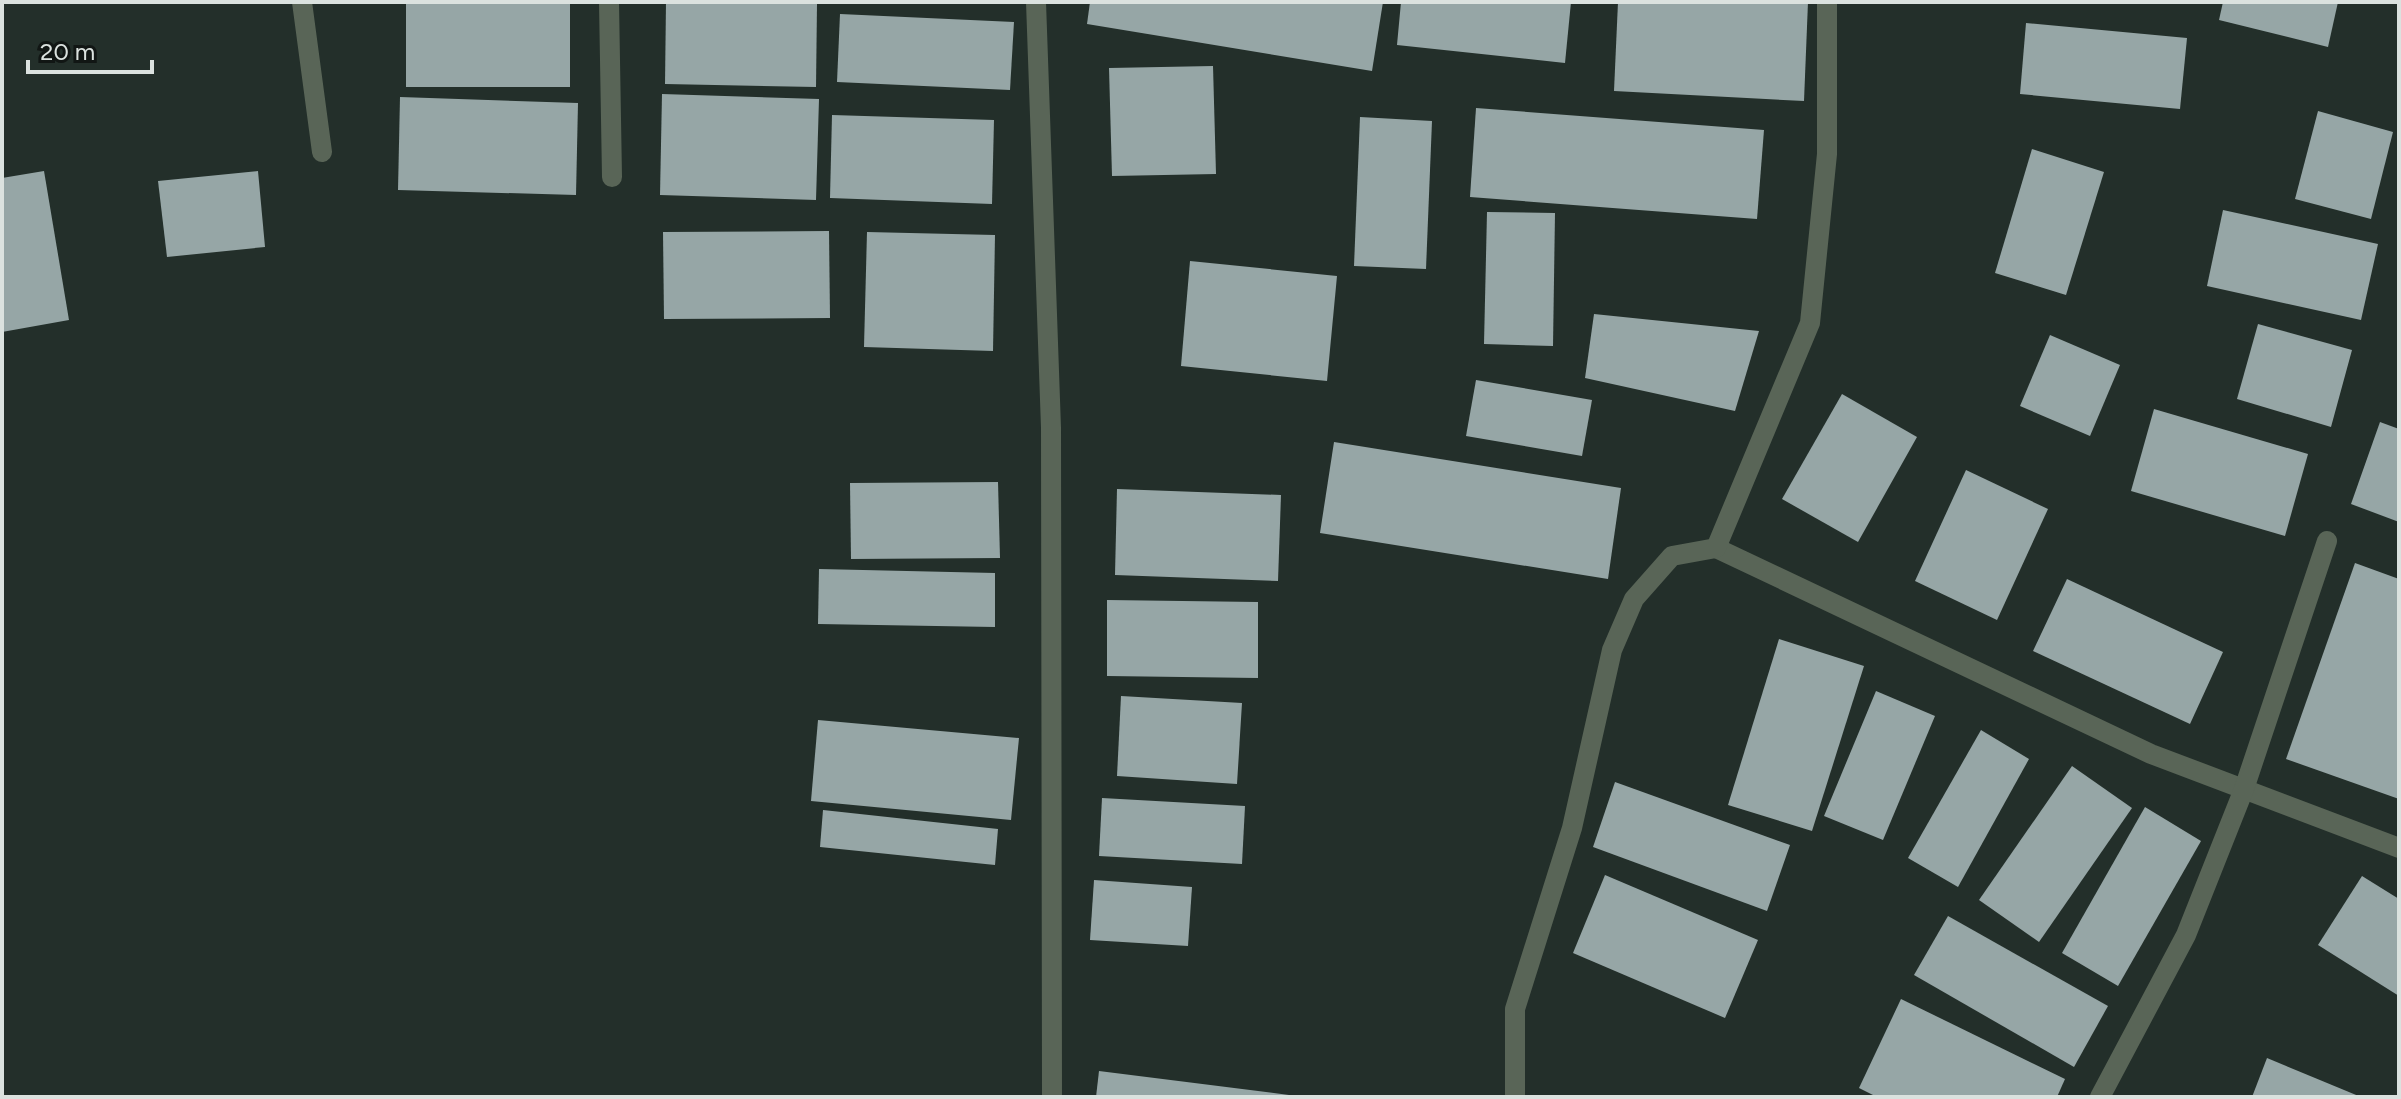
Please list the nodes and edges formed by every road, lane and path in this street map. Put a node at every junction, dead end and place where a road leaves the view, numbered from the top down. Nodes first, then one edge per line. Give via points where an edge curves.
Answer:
1 (302, 2) edge
2 (609, 2) edge
3 (1036, 2) edge
4 (1827, 2) edge
5 (322, 152) dead end
6 (612, 177) dead end
7 (2327, 541) dead end
8 (1716, 548) junction
9 (2244, 789) junction
10 (2399, 848) edge
11 (1052, 1097) edge
12 (1515, 1097) edge
13 (2100, 1097) edge

1 - 5 street
2 - 6 street
3 - 11 street via 1051,428
4 - 8 street via 1827,154 1810,323
7 - 9 street
8 - 9 street via 2151,754
8 - 12 street via 1672,556 1634,599 1612,650 1572,828 1515,1009
9 - 10 street
9 - 13 street via 2186,935

